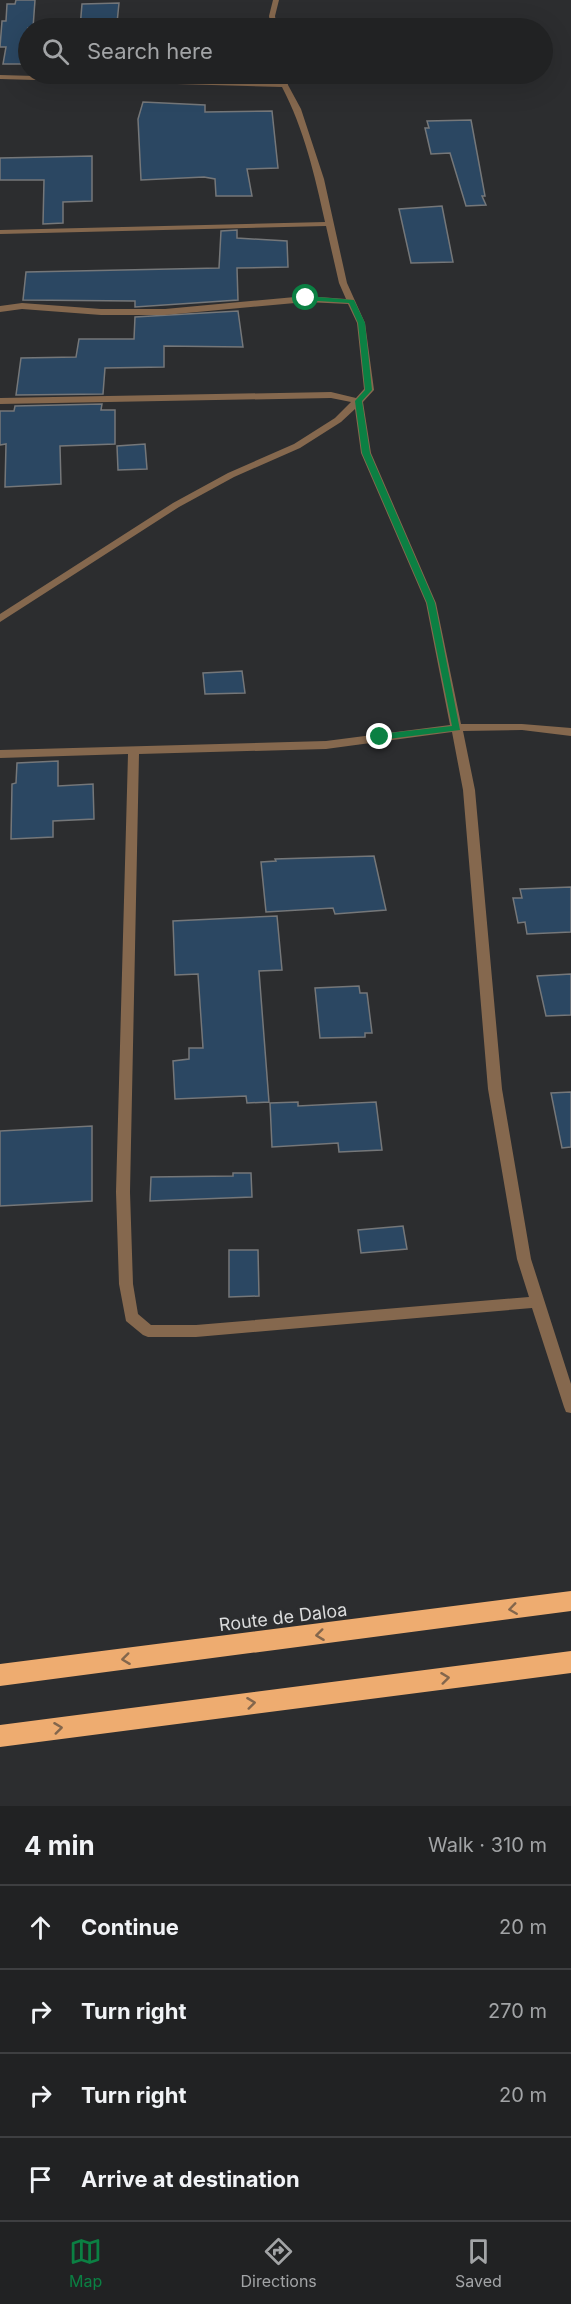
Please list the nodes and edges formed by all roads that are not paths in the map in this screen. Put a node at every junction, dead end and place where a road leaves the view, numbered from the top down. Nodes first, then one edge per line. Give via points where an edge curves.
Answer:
1 (276, 0) edge
2 (273, 18) edge
3 (0, 77) edge
4 (18, 77) edge
5 (285, 84) edge
6 (329, 224) junction
7 (0, 232) edge
8 (351, 302) junction
9 (0, 309) edge
10 (0, 401) edge
11 (358, 401) junction
12 (0, 619) edge
13 (457, 728) junction
14 (571, 732) edge
15 (134, 749) junction
16 (0, 754) edge
17 (537, 1302) junction
18 (571, 1407) edge
19 (571, 1601) edge
20 (571, 1662) edge
21 (0, 1675) edge
22 (0, 1736) edge

1 - 2 street
3 - 4 street
5 - 6 street via 320,179
6 - 7 street
6 - 8 street
8 - 9 street via 306,298 165,312 22,306
8 - 11 street via 361,323 368,372 369,390
10 - 11 street via 331,395
11 - 12 street via 338,420 297,446 231,474 176,505
11 - 13 street via 366,453 431,603
13 - 14 street via 522,727
13 - 15 street via 326,745
13 - 17 street via 469,790 495,1089 524,1259
15 - 16 street
15 - 17 street via 123,1192 131,1317 148,1331 196,1330
17 - 18 street
19 -> 21 highway, Route de Daloa
22 -> 20 highway

